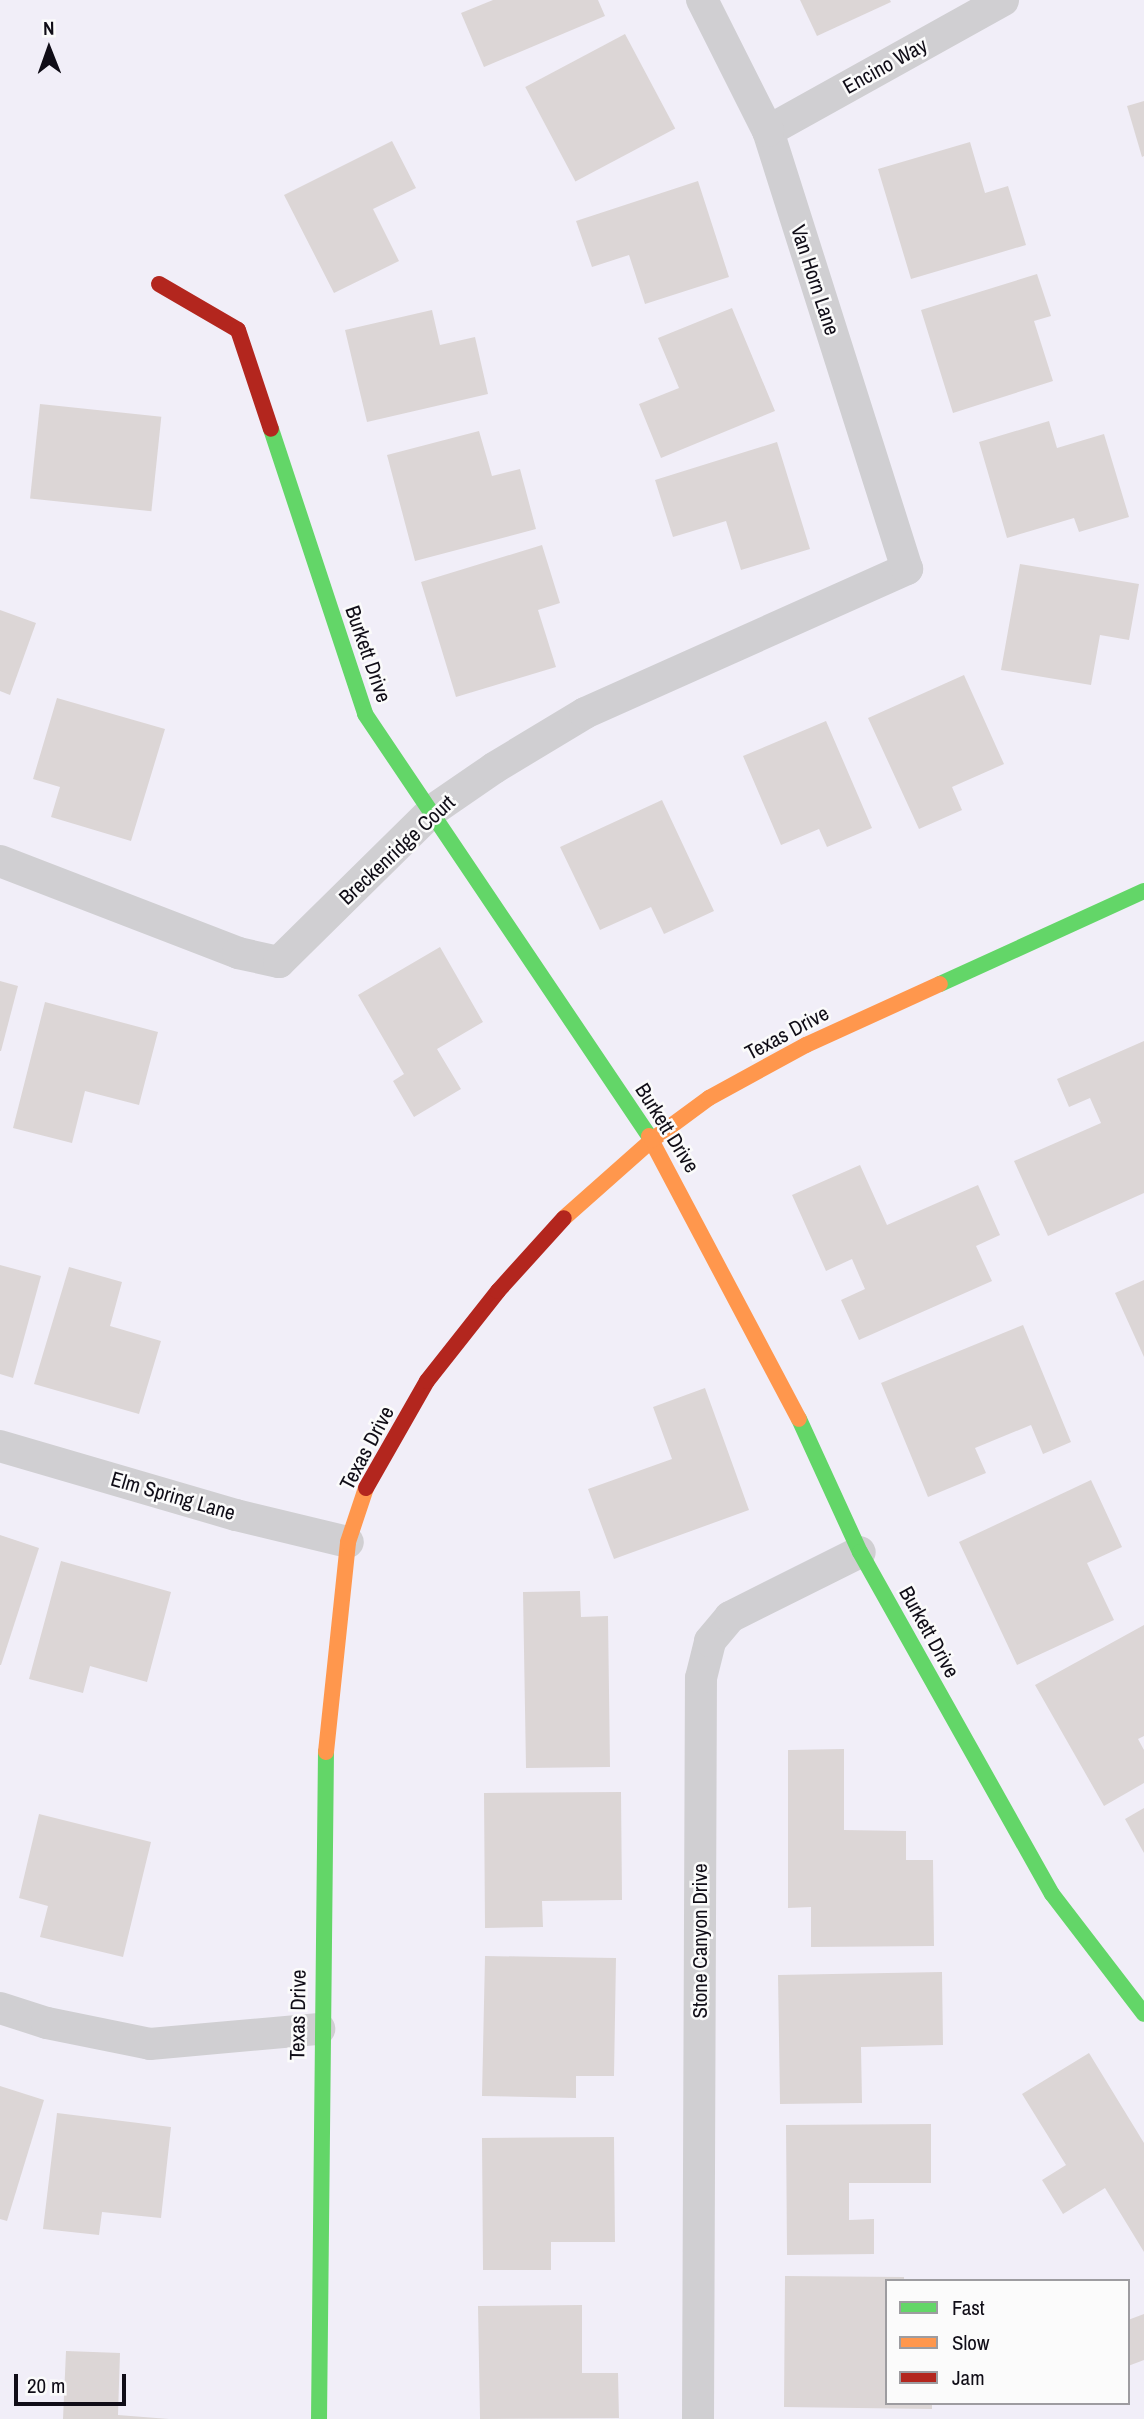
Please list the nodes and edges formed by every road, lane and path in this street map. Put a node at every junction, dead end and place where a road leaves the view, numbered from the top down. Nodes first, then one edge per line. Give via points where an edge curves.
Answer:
1 (702, 0) edge
2 (1003, 0) edge
3 (768, 131) junction
4 (159, 284) dead end
5 (907, 569) joint
6 (433, 810) junction
7 (0, 861) edge
8 (1144, 891) edge
9 (652, 1140) junction
10 (0, 1446) edge
11 (348, 1542) junction
12 (860, 1552) junction
13 (0, 2008) edge
14 (1144, 2014) edge
15 (319, 2029) junction
16 (319, 2419) edge
17 (698, 2419) edge

1 - 3 street, Van Horn Lane
2 - 3 street, Encino Way
3 - 5 street, Van Horn Lane
4 - 6 street, Burkett Drive via 238,330 365,713
5 - 6 street, Breckenridge Court via 585,713
6 - 7 street, Breckenridge Court via 279,962 237,953
6 - 9 street, Burkett Drive
8 - 9 street, Texas Drive via 806,1045 709,1098
9 - 11 street, Texas Drive via 574,1208 427,1381 368,1482
9 - 12 street, Burkett Drive via 786,1390
10 - 11 street, Elm Spring Lane via 236,1515
11 - 15 street, Texas Drive via 323,1780
12 - 14 street, Burkett Drive via 1052,1894
12 - 17 street, Stone Canyon Drive via 730,1617 710,1641 702,1678
13 - 15 street via 47,2023 150,2044
15 - 16 street, Texas Drive

